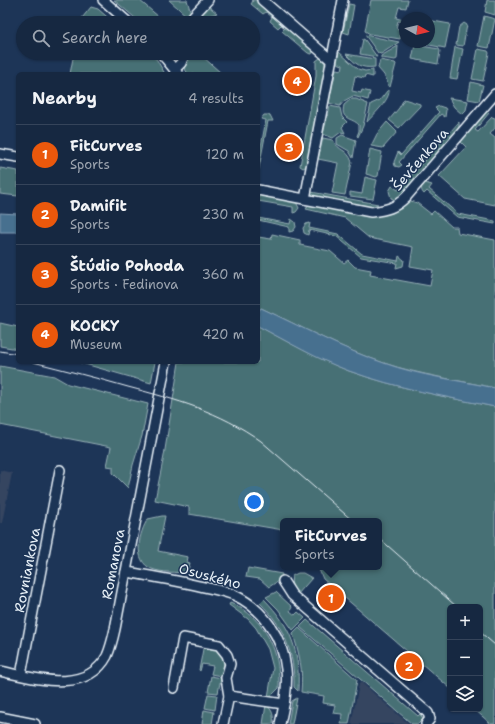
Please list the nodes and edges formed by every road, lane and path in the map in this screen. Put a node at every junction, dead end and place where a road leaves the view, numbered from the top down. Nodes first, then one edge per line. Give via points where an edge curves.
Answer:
1 (103, 0) edge
2 (208, 0) edge
3 (262, 0) edge
4 (343, 0) edge
5 (121, 16) edge
6 (193, 16) edge
7 (167, 60) edge
8 (182, 60) edge
9 (331, 60) junction
10 (177, 72) edge
11 (495, 94) edge
12 (0, 154) edge
13 (16, 157) edge
14 (260, 190) edge
15 (305, 199) junction
16 (166, 364) edge
17 (60, 470) dead end
18 (126, 572) junction
19 (283, 581) dead end
20 (0, 672) edge
21 (21, 675) junction
22 (174, 688) dead end
23 (229, 696) junction
24 (284, 704) junction
25 (0, 717) edge
26 (35, 724) edge
27 (223, 724) edge
28 (280, 724) edge
29 (426, 724) edge

1 - 5 street
2 - 6 street
3 - 9 street
4 - 9 street
7 - 10 street
8 - 10 street
9 - 15 street
11 - 15 street, Ševčenkova via 399,205 371,212
12 - 13 street
14 - 15 street, Ševčenkova
16 - 18 street, Romanova
17 - 21 street, Rovniankova
18 - 21 street, Romanova via 111,643 107,656 99,666 86,676 71,680
18 - 24 street, Osuského via 225,592 255,608 274,631 283,652 286,676
19 - 29 street via 292,595 428,713 430,719
20 - 21 street, Romanova
22 - 23 street via 183,638 219,645 228,655 230,664 226,678
23 - 24 street
23 - 27 street
24 - 28 street, Osuského
25 - 26 street

